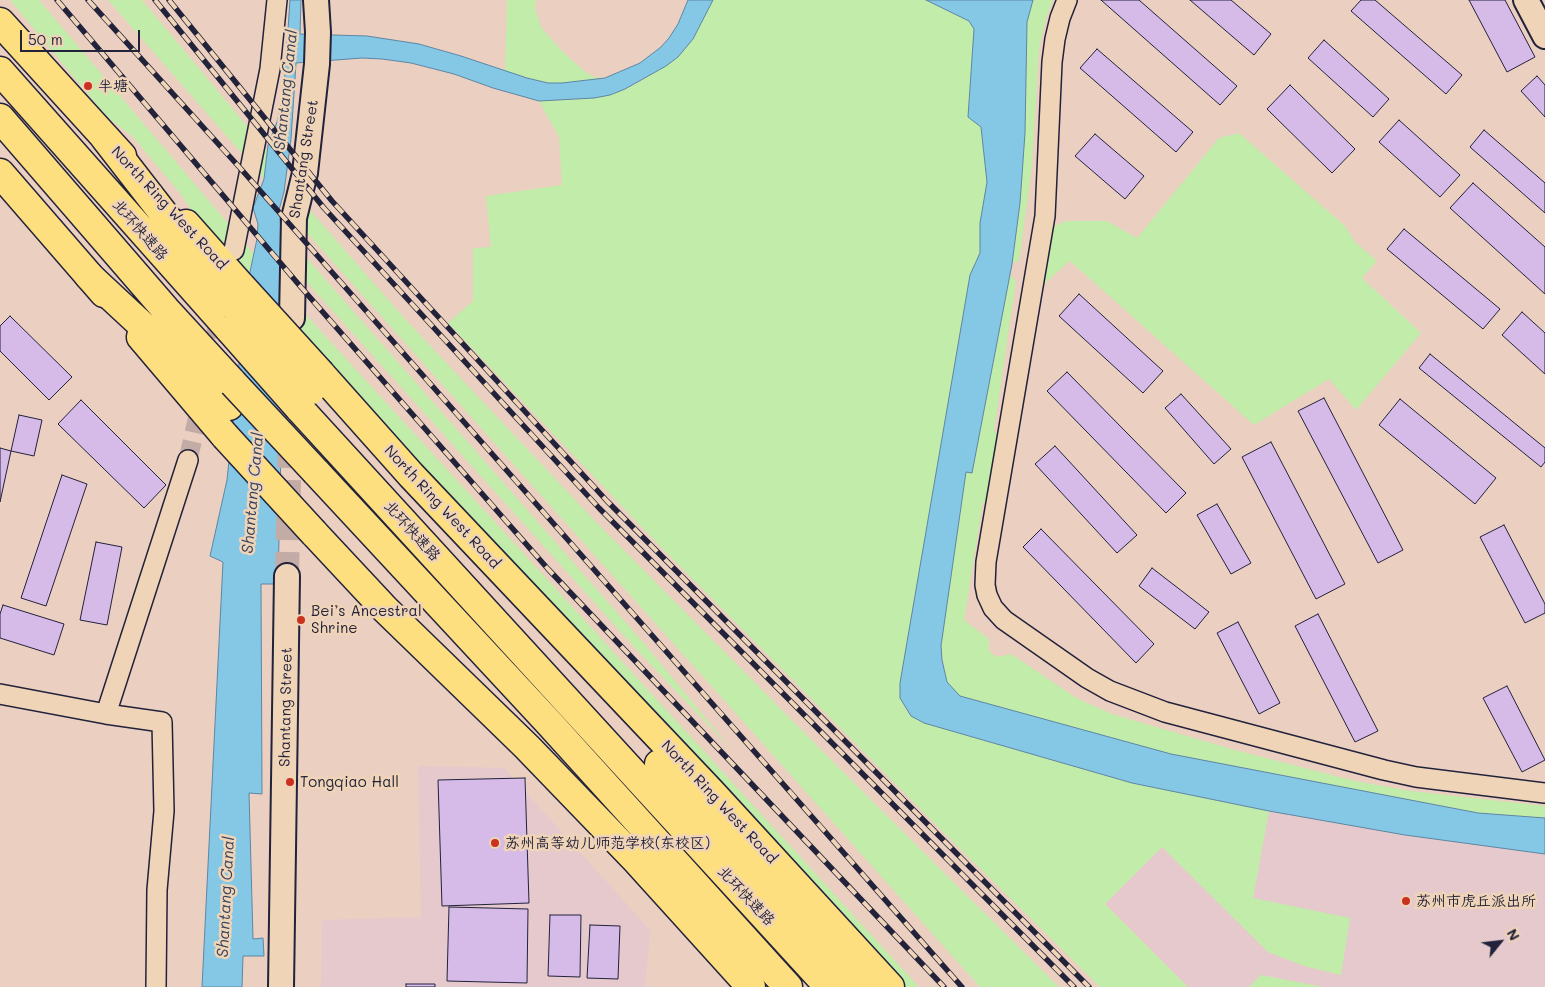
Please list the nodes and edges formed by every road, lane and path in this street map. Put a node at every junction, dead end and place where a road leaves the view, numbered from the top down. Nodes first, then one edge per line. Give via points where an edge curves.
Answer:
1 (277, 0) edge
2 (316, 0) edge
3 (1067, 0) edge
4 (1526, 0) edge
5 (0, 22) edge
6 (1545, 36) edge
7 (0, 71) edge
8 (0, 118) edge
9 (0, 173) edge
10 (234, 250) dead end
11 (89, 276) junction
12 (236, 308) junction
13 (292, 318) dead end
14 (310, 391) junction
15 (231, 394) junction
16 (188, 460) tunnel mouth
17 (411, 475) junction
18 (287, 576) tunnel mouth
19 (0, 694) edge
20 (106, 714) junction
21 (1545, 793) edge
22 (156, 987) edge
23 (281, 987) edge
24 (751, 987) edge
25 (788, 987) edge
26 (829, 987) edge
27 (858, 987) edge
28 (890, 987) edge

1 - 10 street via 270,69
2 - 13 street, Shantang Street via 317,64 305,173 294,218
3 - 21 street via 1060,18 1052,62 1045,216 984,574 993,608 1049,653 1110,692 1165,712 1416,777
4 - 6 street
5 - 12 main road, North Ring West Road via 105,138
7 - 12 main road, 北环快速路 via 188,285
8 - 15 main road via 166,310
9 - 11 main road
11 - 15 main road
11 - 24 main road, bridge via 225,436 314,533 637,861
12 - 14 main road, bridge
14 - 17 main road, North Ring West Road
14 - 26 main road, 北环快速路 via 406,524
15 - 25 main road, 北环快速路 via 308,476 408,598 550,724
16 - 20 street
17 - 27 main road via 567,663
17 - 28 main road, North Ring West Road via 712,793
18 - 23 street, Shantang Street
19 - 20 street
20 - 22 street via 162,722 164,811 157,890

